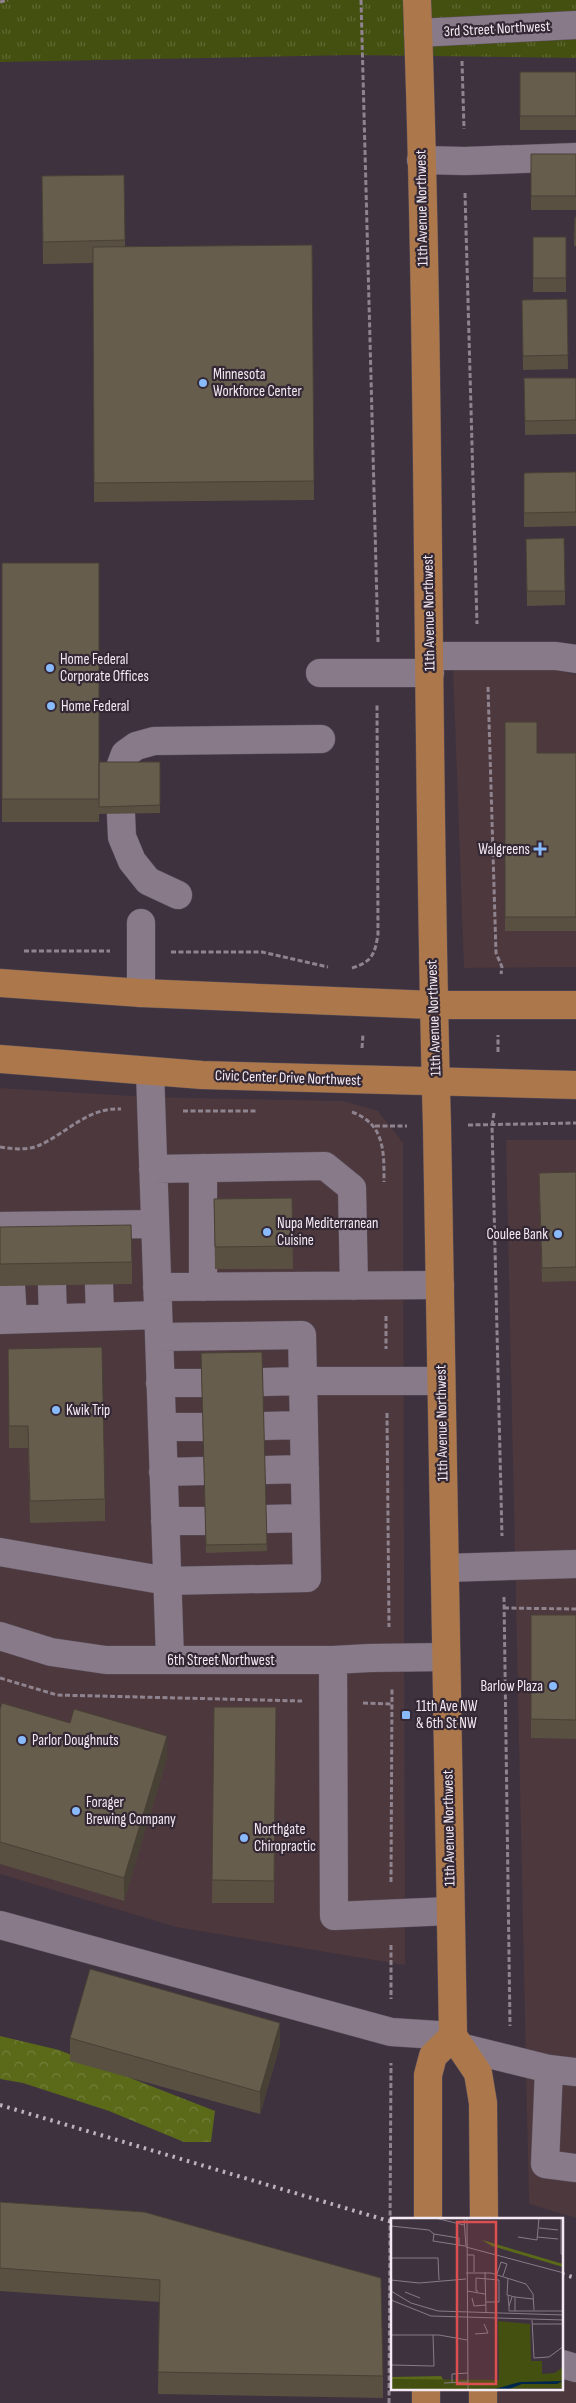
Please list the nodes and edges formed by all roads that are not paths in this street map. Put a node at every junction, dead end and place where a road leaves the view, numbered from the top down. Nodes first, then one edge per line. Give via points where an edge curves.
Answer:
1 (417, 0) edge
2 (576, 25) edge
3 (418, 33) junction
4 (576, 157) edge
5 (421, 160) junction
6 (576, 659) edge
7 (430, 664) junction
8 (320, 673) dead end
9 (321, 739) dead end
10 (178, 896) dead end
11 (142, 923) dead end
12 (0, 982) edge
13 (142, 993) junction
14 (432, 1005) junction
15 (576, 1005) edge
16 (0, 1059) edge
17 (150, 1071) junction
18 (436, 1082) junction
19 (576, 1085) edge
20 (202, 1168) junction
21 (153, 1169) junction
22 (155, 1224) junction
23 (6, 1234) edge
24 (99, 1284) edge
25 (52, 1285) edge
26 (440, 1285) junction
27 (11, 1286) edge
28 (157, 1286) junction
29 (203, 1286) junction
30 (354, 1286) junction
31 (100, 1317) junction
32 (53, 1318) junction
33 (7, 1320) edge
34 (158, 1326) junction
35 (303, 1381) junction
36 (441, 1381) junction
37 (202, 1382) edge
38 (263, 1382) edge
39 (160, 1383) junction
40 (304, 1425) junction
41 (264, 1426) edge
42 (162, 1427) junction
43 (203, 1428) edge
44 (305, 1469) junction
45 (265, 1470) edge
46 (204, 1471) edge
47 (163, 1472) junction
48 (306, 1518) junction
49 (266, 1519) edge
50 (165, 1521) junction
51 (205, 1521) edge
52 (0, 1552) edge
53 (576, 1564) edge
54 (444, 1568) junction
55 (167, 1582) junction
56 (0, 1636) edge
57 (446, 1657) junction
58 (170, 1659) junction
59 (333, 1660) junction
60 (450, 1911) junction
61 (0, 1925) edge
62 (456, 2042) junction
63 (550, 2069) junction
64 (576, 2072) edge
65 (576, 2168) edge
66 (428, 2218) edge
67 (484, 2218) edge
68 (426, 2390) edge
69 (483, 2390) edge
70 (426, 2403) edge
71 (483, 2403) edge

1 - 3 main road, 11th Avenue Northwest
2 - 3 street, 3rd Street Northwest
3 - 5 main road, 11th Avenue Northwest
4 - 5 street
5 - 7 main road, 11th Avenue Northwest
6 - 7 street via 556,656
7 - 8 street via 378,673
7 - 14 main road, 11th Avenue Northwest
9 - 10 street via 154,741 136,746 125,754 119,770 122,838 132,861 148,881
11 - 13 street
12 - 13 main road
13 - 14 main road
14 - 15 main road
14 - 18 main road, 11th Avenue Northwest
16 - 17 main road, Civic Center Drive Northwest
17 - 18 main road, Civic Center Drive Northwest
17 - 21 street
18 - 19 main road, Civic Center Drive Northwest
18 - 26 main road, 11th Avenue Northwest
20 - 21 street
20 - 29 street
20 - 30 street via 325,1166 352,1188
21 - 22 street
22 - 23 street via 98,1236
22 - 28 street
24 - 31 street
25 - 32 street
26 - 30 street
26 - 36 main road, 11th Avenue Northwest
27 - 33 street
28 - 29 street
28 - 34 street
29 - 30 street
31 - 32 street
31 - 34 street
32 - 33 street
34 - 35 street via 302,1335
34 - 39 street
35 - 36 street
35 - 38 street
35 - 40 street
36 - 54 main road, 11th Avenue Northwest
37 - 39 street
39 - 42 street
40 - 41 street
40 - 44 street
42 - 43 street
42 - 47 street
44 - 45 street
44 - 48 street
46 - 47 street
47 - 50 street
48 - 49 street
48 - 55 street via 307,1578
50 - 51 street
50 - 55 street
52 - 55 street
53 - 54 street
54 - 57 main road, 11th Avenue Northwest
55 - 58 street
56 - 58 street, 6th Street Northwest via 76,1657
57 - 59 street, 6th Street Northwest
57 - 60 main road, 11th Avenue Northwest
58 - 59 street, 6th Street Northwest
59 - 60 street via 334,1916
60 - 62 main road, 11th Avenue Northwest
61 - 62 street via 391,2032
62 - 63 street
62 - 66 main road via 433,2056 428,2075
62 - 67 main road via 478,2073 483,2103
63 - 64 street
63 - 65 street via 545,2164
68 - 70 main road
69 - 71 main road

